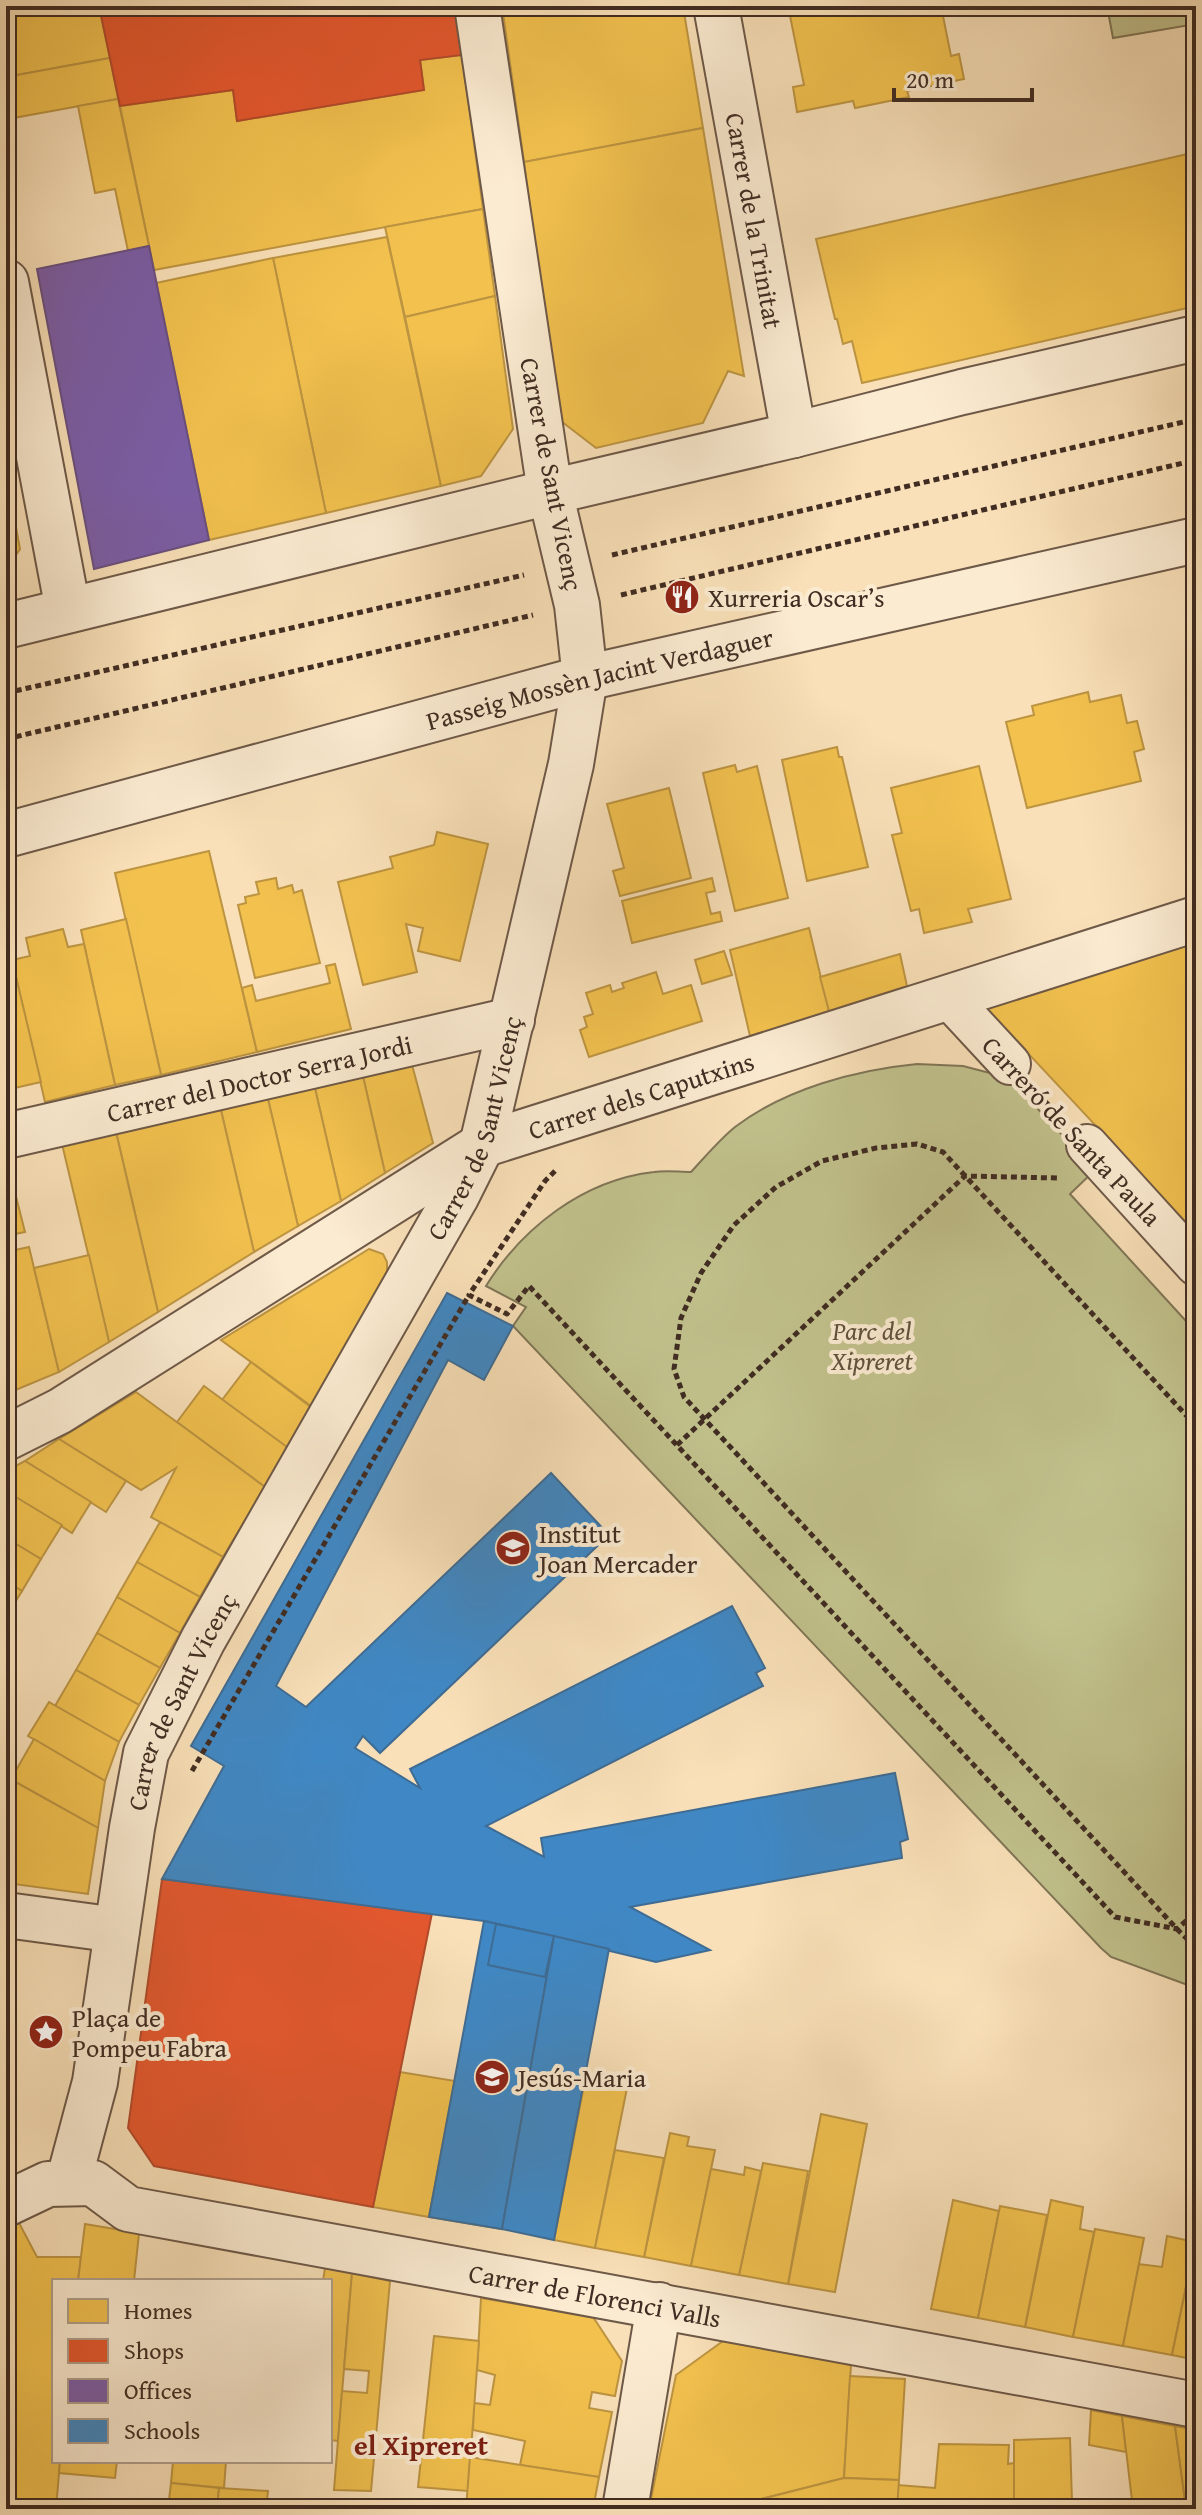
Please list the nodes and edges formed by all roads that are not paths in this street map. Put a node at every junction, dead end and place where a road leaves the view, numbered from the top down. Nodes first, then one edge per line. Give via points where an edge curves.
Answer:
1 (477, 6) edge
2 (716, 6) edge
3 (6, 282) edge
4 (1196, 338) edge
5 (794, 435) junction
6 (550, 492) junction
7 (1196, 540) edge
8 (68, 610) junction
9 (6, 626) edge
10 (585, 678) junction
11 (6, 835) edge
12 (1196, 919) edge
13 (948, 997) junction
14 (512, 1020) junction
15 (1010, 1064) road end
16 (6, 1136) edge
17 (482, 1145) junction
18 (1087, 1145) road end
19 (1196, 1265) edge
20 (6, 1438) edge
21 (6, 1915) edge
22 (117, 1930) junction
23 (68, 2183) junction
24 (6, 2204) edge
25 (659, 2305) junction
26 (1196, 2405) edge
27 (625, 2509) edge

1 - 6 street, Carrer de Sant Vicenç
2 - 5 street, Carrer de la Trinitat
3 - 8 street
4 - 5 street
5 - 6 street
6 - 8 street
6 - 10 street, Carrer de Sant Vicenç via 577,605
7 - 10 street, Passeig Mossèn Jacint Verdaguer
8 - 9 street
10 - 11 street, Passeig Mossèn Jacint Verdaguer
10 - 14 street, Carrer de Sant Vicenç via 571,764
12 - 13 street, Carrer dels Caputxins
13 - 15 street, Carreró de Santa Paula
13 - 17 street, Carrer dels Caputxins
14 - 16 street, Carrer del Doctor Serra Jordi
14 - 17 street, Carrer de Sant Vicenç
17 - 20 street, Carrer dels Caputxins via 60,1411
17 - 22 street, Carrer de Sant Vicenç via 203,1640 146,1753
18 - 19 street, Carreró de Santa Paula
21 - 22 street
22 - 23 street, Carrer de Sant Vicenç via 95,2082
23 - 24 street, Carrer de Florenci Valls via 48,2184
23 - 25 street, Carrer de Florenci Valls via 93,2183 128,2209
25 - 26 street, Carrer de Florenci Valls
25 - 27 street

